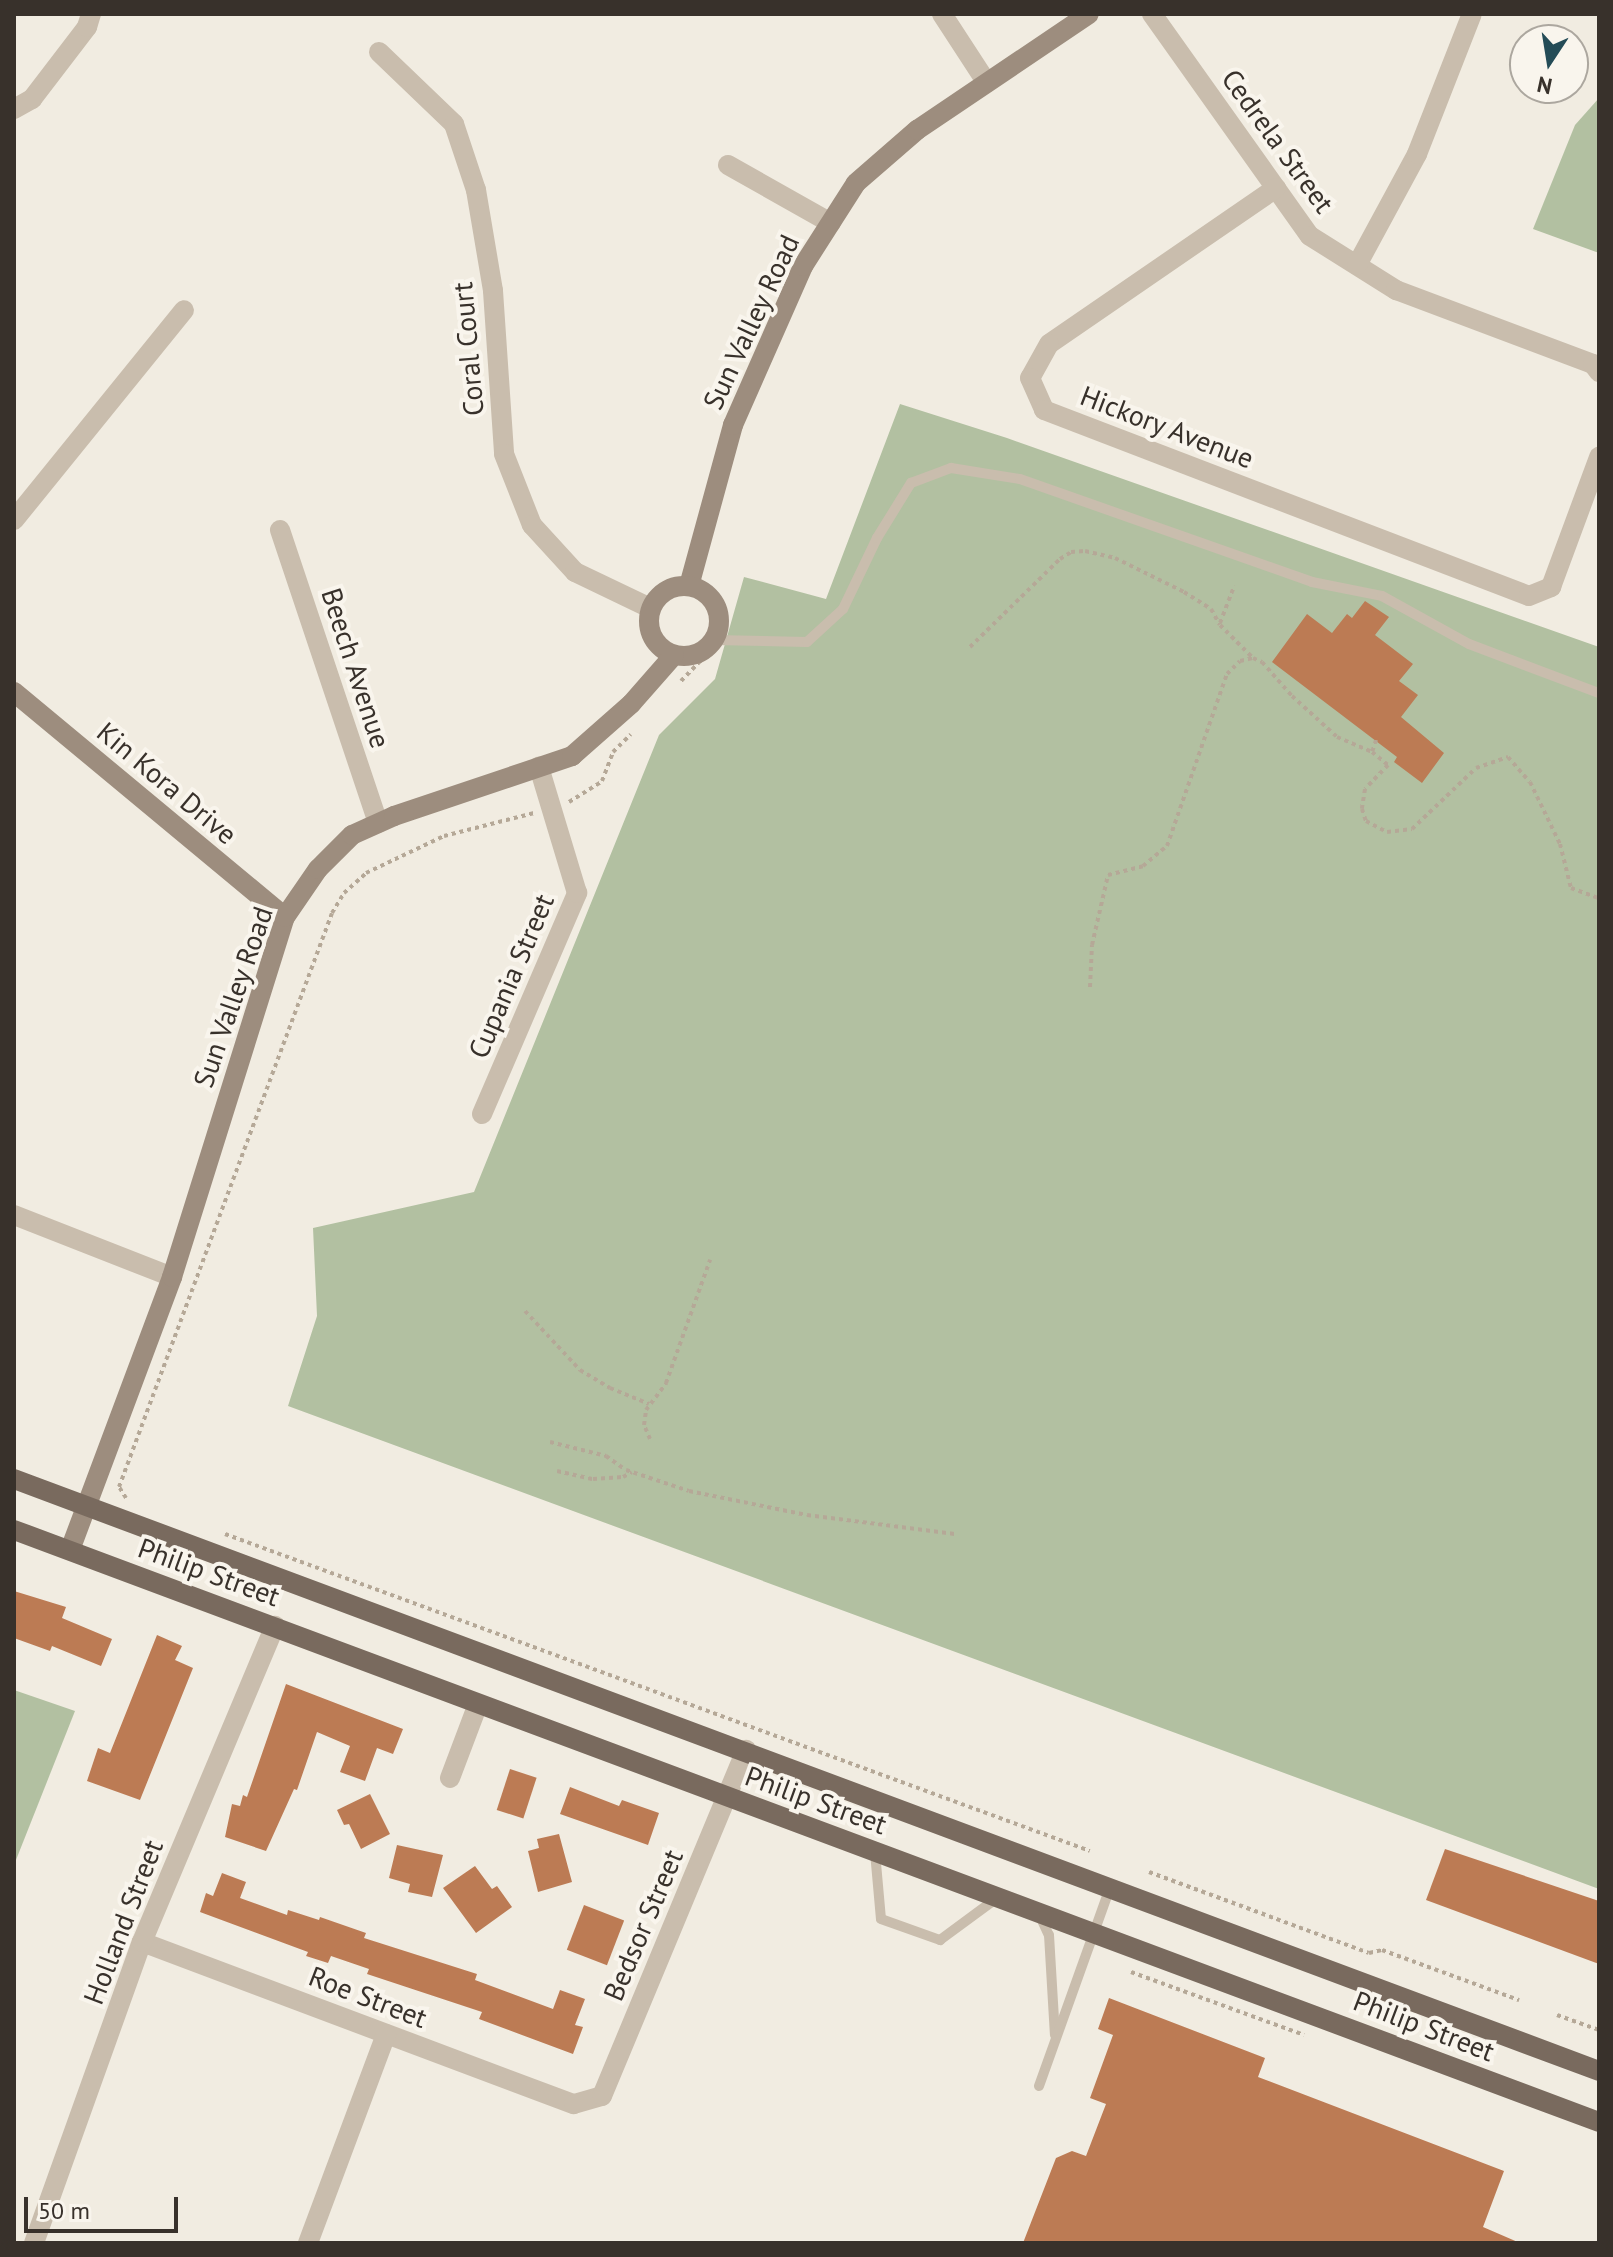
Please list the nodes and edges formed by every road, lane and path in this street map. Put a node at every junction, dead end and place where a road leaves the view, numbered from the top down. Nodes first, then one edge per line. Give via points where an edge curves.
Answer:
1 (91, 14) edge
2 (942, 14) edge
3 (1089, 14) edge
4 (1152, 14) edge
5 (1472, 14) edge
6 (379, 52) dead end
7 (987, 83) junction
8 (14, 109) edge
9 (728, 165) dead end
10 (1276, 188) junction
11 (831, 223) junction
12 (1357, 265) junction
13 (184, 310) dead end
14 (1599, 372) edge
15 (1599, 457) edge
16 (14, 520) edge
17 (280, 530) dead end
18 (689, 586) junction
19 (1234, 586) dead end
20 (650, 608) junction
21 (1220, 625) junction
22 (710, 647) junction
23 (970, 647) dead end
24 (674, 655) junction
25 (1253, 658) junction
26 (676, 686) dead end
27 (14, 692) edge
28 (1599, 693) edge
29 (634, 730) dead end
30 (1376, 740) dead end
31 (1372, 752) junction
32 (539, 767) junction
33 (553, 810) junction
34 (378, 823) junction
35 (1599, 898) edge
36 (285, 917) junction
37 (1090, 987) dead end
38 (482, 1114) dead end
39 (14, 1215) edge
40 (710, 1260) dead end
41 (172, 1277) junction
42 (525, 1311) dead end
43 (649, 1404) junction
44 (650, 1439) dead end
45 (550, 1442) dead end
46 (557, 1471) dead end
47 (632, 1472) junction
48 (14, 1479) edge
49 (134, 1502) dead end
50 (86, 1506) junction
51 (14, 1530) edge
52 (224, 1534) dead end
53 (955, 1534) dead end
54 (70, 1550) junction
55 (275, 1626) junction
56 (478, 1704) junction
57 (746, 1750) junction
58 (450, 1778) dead end
59 (728, 1798) junction
60 (875, 1851) junction
61 (1090, 1851) dead end
62 (1149, 1872) dead end
63 (1111, 1888) junction
64 (998, 1897) junction
65 (1039, 1912) junction
66 (1096, 1932) junction
67 (142, 1942) junction
68 (1131, 1972) dead end
69 (1519, 2000) dead end
70 (1557, 2015) dead end
71 (1599, 2030) edge
72 (386, 2034) junction
73 (1307, 2036) dead end
74 (1055, 2041) junction
75 (1599, 2071) edge
76 (1039, 2086) dead end
77 (574, 2104) joint
78 (1599, 2122) edge
79 (34, 2243) edge
80 (308, 2243) edge

1 - 8 street via 87,27 32,99
2 - 7 street
3 - 7 street, Sun Valley Road
4 - 10 street, Cedrela Street
5 - 12 street via 1417,154
6 - 20 street, Coral Court via 454,124 476,190 493,291 504,454 532,525 575,572
7 - 11 street, Sun Valley Road via 917,130 856,183
9 - 11 street
10 - 12 street, Cedrela Street via 1310,236
10 - 15 street, Hickory Avenue via 1049,344 1030,378 1044,410 1529,596 1551,587
11 - 18 street, Sun Valley Road via 803,266 733,425
12 - 14 street, Cedrela Street via 1396,290 1593,364
13 - 16 street
17 - 34 street, Beech Avenue
18 - 20 street via 665,590
18 - 22 street via 702,590 718,613 719,627
19 - 21 path
20 - 24 street via 652,637
21 - 23 path via 1211,609 1115,558 1071,552
21 - 25 path
22 - 24 street
22 - 26 path
22 - 28 lane via 807,642 843,609 911,483 951,468 1020,479 1312,582 1382,596 1469,644
24 - 32 street, Sun Valley Road via 631,704 572,756
25 - 31 path via 1337,737
25 - 37 path via 1240,661 1227,674 1167,846 1143,866 1108,875 1092,945
27 - 36 street, Kin Kora Drive
29 - 33 path via 613,752 602,781
30 - 31 path
31 - 35 path via 1388,765 1365,789 1362,809 1366,821 1387,832 1412,829 1476,768 1508,757 1530,782 1560,844 1571,888
32 - 33 street, Cupania Street
32 - 34 street, Sun Valley Road
33 - 38 street, Cupania Street via 577,893
33 - 49 path via 444,836 366,873 338,903 318,944 119,1487 121,1495
34 - 36 street, Sun Valley Road via 352,835 318,869
36 - 41 street, Sun Valley Road
39 - 41 street
40 - 43 path via 666,1383
41 - 50 street, Sun Valley Road
42 - 43 path via 580,1370
43 - 44 path via 644,1425
45 - 47 path via 606,1456
46 - 47 path via 601,1479
47 - 53 path via 748,1504
48 - 50 main road, Philip Street
50 - 54 street, Sun Valley Road
50 - 57 main road, Philip Street
51 - 54 main road, Philip Street
52 - 61 path
54 - 55 main road, Philip Street
55 - 56 main road, Philip Street
55 - 67 street, Holland Street
56 - 58 street
56 - 59 main road, Philip Street
57 - 59 street, Bedsor Street
57 - 63 main road, Philip Street
59 - 60 main road, Philip Street
59 - 77 street, Bedsor Street via 602,2096
60 - 64 main road, Philip Street
60 - 64 lane via 881,1919 940,1940
62 - 69 path via 1369,1953 1382,1950
63 - 66 lane
63 - 75 main road, Philip Street
64 - 65 main road, Philip Street
65 - 66 main road, Philip Street
65 - 74 lane via 1049,1935
66 - 74 lane
66 - 78 main road, Philip Street
67 - 72 street, Roe Street
67 - 79 street, Holland Street
68 - 73 path
70 - 71 path
72 - 77 street, Roe Street
72 - 80 street
74 - 76 lane

